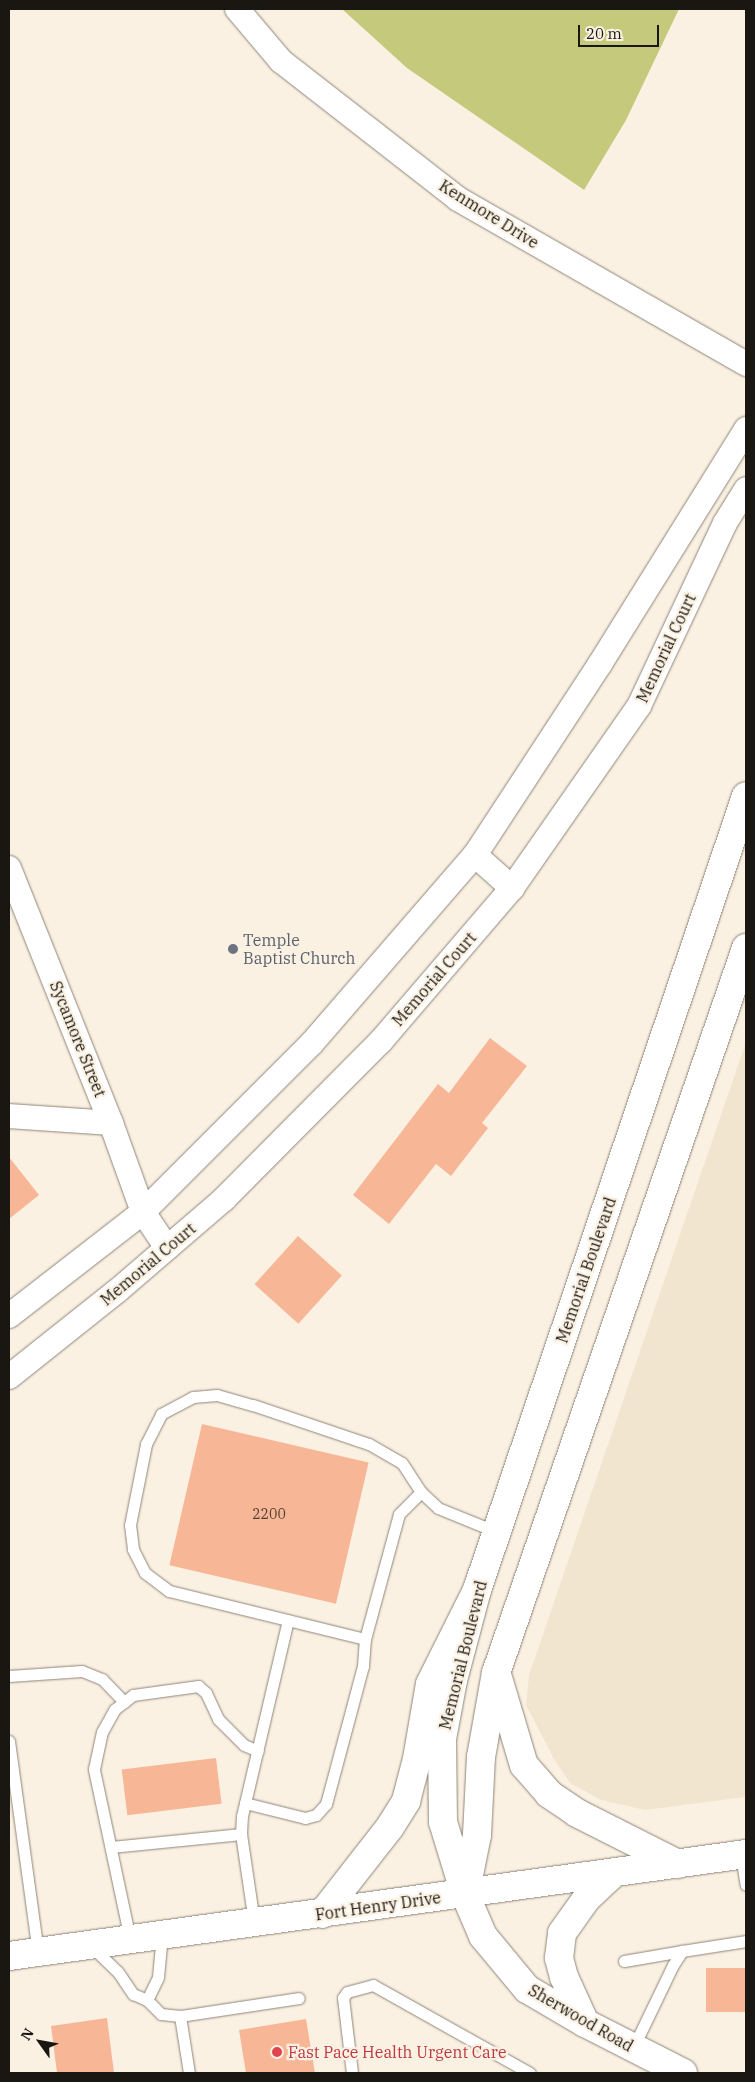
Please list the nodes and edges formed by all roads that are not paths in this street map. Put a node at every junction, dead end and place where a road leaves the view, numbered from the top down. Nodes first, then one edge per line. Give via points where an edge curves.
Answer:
1 (237, 9) edge
2 (746, 364) edge
3 (746, 429) edge
4 (746, 489) edge
5 (745, 802) edge
6 (474, 855) junction
7 (9, 868) edge
8 (512, 888) junction
9 (746, 948) edge
10 (9, 1116) edge
11 (111, 1123) junction
12 (142, 1212) junction
13 (167, 1248) junction
14 (9, 1316) edge
15 (9, 1377) edge
16 (421, 1492) junction
17 (497, 1532) junction
18 (477, 1590) junction
19 (288, 1620) junction
20 (365, 1639) junction
21 (496, 1673) junction
22 (9, 1676) edge
23 (124, 1702) junction
24 (9, 1741) edge
25 (258, 1751) junction
26 (245, 1803) junction
27 (241, 1834) junction
28 (111, 1847) junction
29 (744, 1854) edge
30 (678, 1864) junction
31 (614, 1873) junction
32 (746, 1885) edge
33 (465, 1894) junction
34 (322, 1914) junction
35 (254, 1923) junction
36 (162, 1935) junction
37 (130, 1940) junction
38 (746, 1941) edge
39 (90, 1945) junction
40 (682, 1951) junction
41 (38, 1952) junction
42 (9, 1956) edge
43 (624, 1961) dead end
44 (299, 1998) dead end
45 (147, 2000) junction
46 (180, 2016) junction
47 (585, 2023) junction
48 (633, 2048) junction
49 (190, 2073) edge
50 (352, 2073) edge
51 (530, 2073) edge
52 (680, 2073) edge

1 - 2 street, Kenmore Drive via 281,61 458,199
3 - 6 street via 600,664
4 - 8 street, Memorial Court via 725,523 640,706
5 - 17 main road, Memorial Boulevard
6 - 8 street
6 - 12 street via 312,1043
7 - 11 street, Sycamore Street
8 - 13 street, Memorial Court via 381,1041 224,1198
9 - 21 main road
10 - 11 street
11 - 12 street, Sycamore Street
12 - 13 street, Sycamore Street
12 - 14 street
13 - 15 street, Memorial Court
16 - 17 lane via 438,1508
16 - 19 lane via 402,1463 369,1444 244,1402 217,1395 193,1396 161,1414 146,1444 130,1525 133,1549 145,1573 169,1591
16 - 20 lane via 399,1514
17 - 18 main road, Memorial Boulevard
18 - 33 main road, Memorial Boulevard via 453,1680 442,1739 444,1822
18 - 34 main road via 430,1684 406,1801 390,1827
19 - 20 lane
19 - 25 lane
20 - 26 lane via 363,1666 326,1804 316,1815 305,1818
21 - 30 main road via 524,1765 549,1794 577,1813
21 - 33 main road via 481,1757 477,1835
22 - 23 lane via 82,1671 102,1679
23 - 25 lane via 132,1695 198,1686 206,1693 218,1720 244,1746
23 - 28 lane via 115,1709 102,1732 94,1769
24 - 41 lane
25 - 26 lane
26 - 27 lane
27 - 28 lane
27 - 35 lane
28 - 37 lane
29 - 30 main road, Fort Henry Drive
29 - 32 lane
30 - 31 main road, Fort Henry Drive
31 - 33 main road, Fort Henry Drive
31 - 47 main road via 587,1898 562,1933 559,1958
33 - 34 main road, Fort Henry Drive
33 - 47 main road, Sherwood Road via 483,1936 526,1989
34 - 35 main road, Fort Henry Drive
35 - 36 main road, Fort Henry Drive
36 - 37 main road, Fort Henry Drive
36 - 45 lane via 158,1973
37 - 39 main road, Fort Henry Drive
38 - 40 lane
39 - 41 main road, Fort Henry Drive
39 - 45 lane via 118,1972 134,1994
40 - 43 lane
40 - 48 lane via 672,1964
41 - 42 main road, Fort Henry Drive
44 - 46 lane
45 - 46 lane via 161,2014
46 - 49 lane
47 - 48 main road, Sherwood Road
48 - 52 main road, Sherwood Road
50 - 51 lane via 343,1998 347,1992 373,1985

